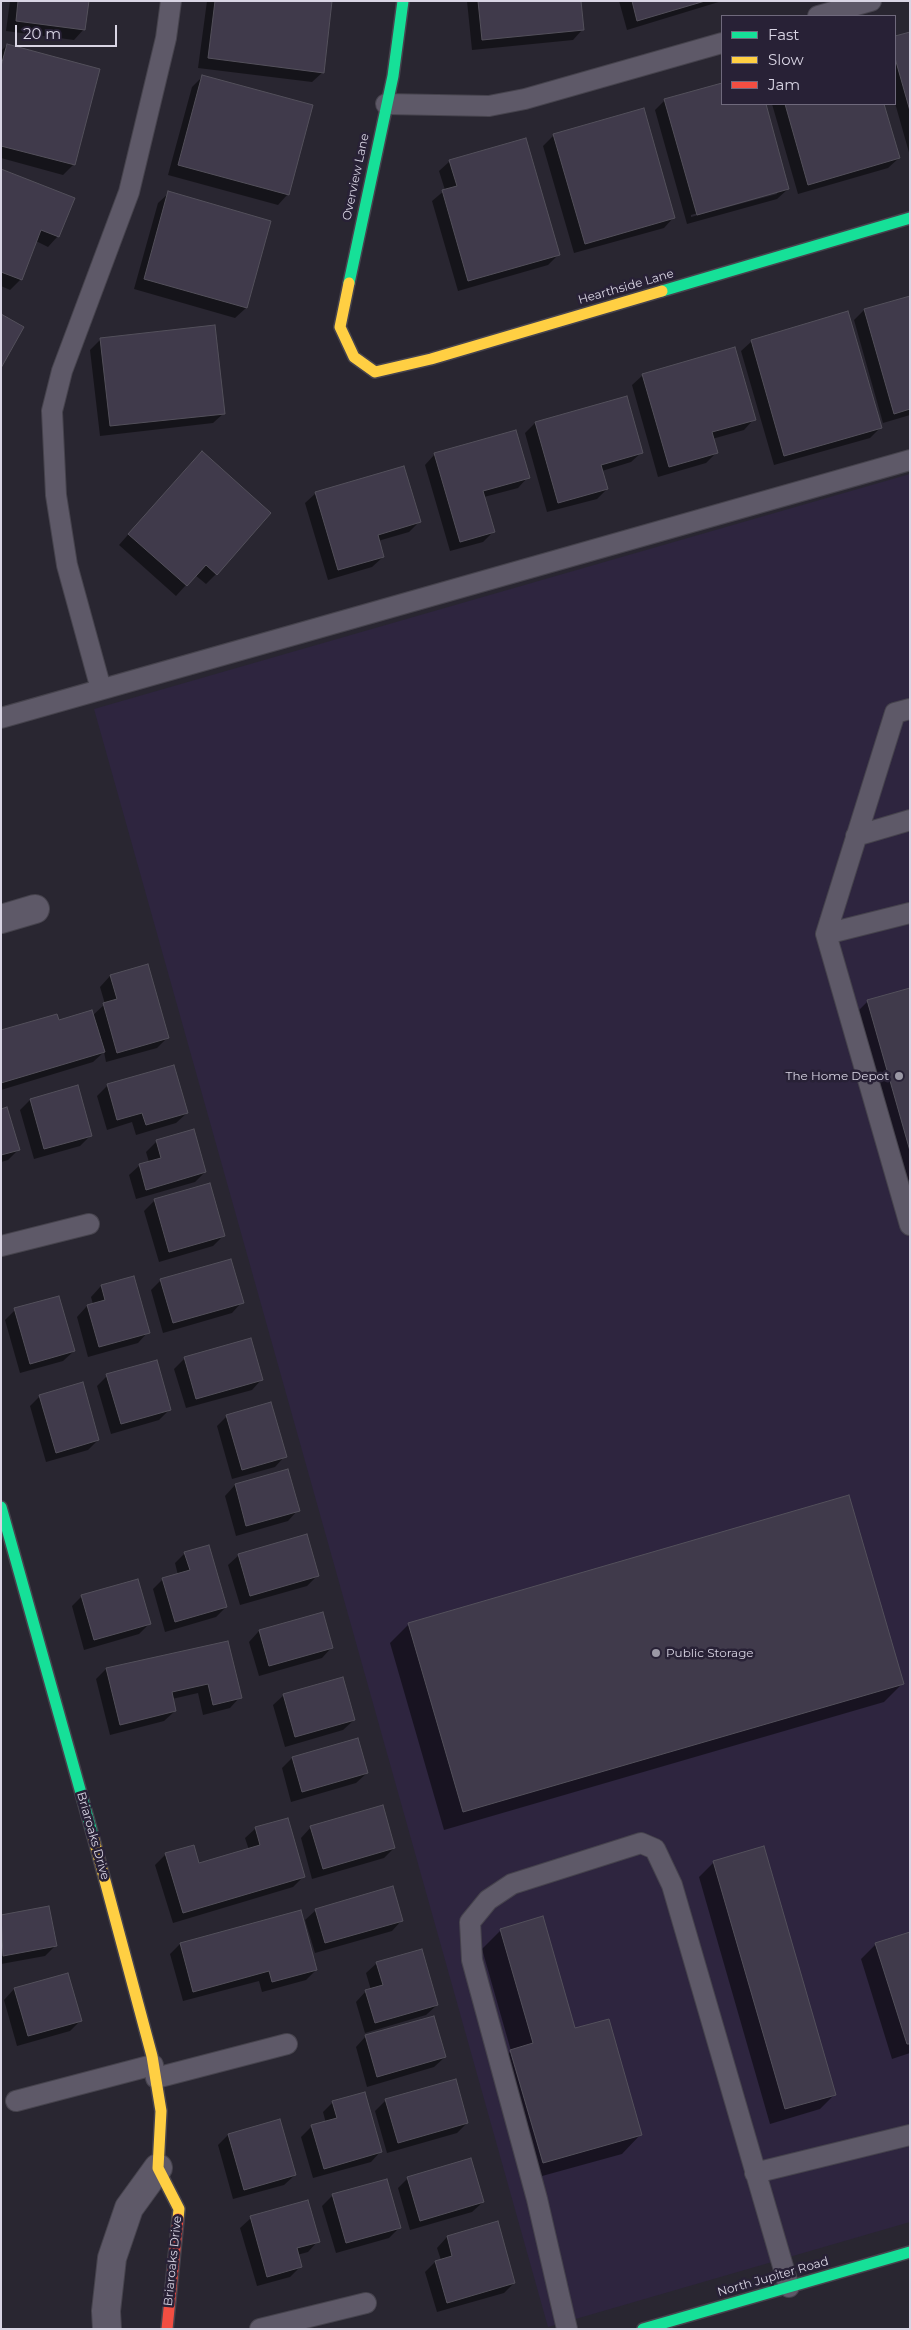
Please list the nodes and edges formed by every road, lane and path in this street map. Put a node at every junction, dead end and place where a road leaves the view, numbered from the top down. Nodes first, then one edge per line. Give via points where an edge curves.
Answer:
1 (171, 1) edge
2 (403, 1) edge
3 (871, 1) edge
4 (822, 15) edge
5 (721, 43) edge
6 (386, 104) junction
7 (910, 218) edge
8 (354, 357) joint
9 (910, 460) edge
10 (101, 689) junction
11 (910, 709) edge
12 (1, 718) edge
13 (910, 820) edge
14 (856, 836) junction
15 (35, 908) dead end
16 (910, 912) edge
17 (1, 919) edge
18 (826, 934) junction
19 (89, 1224) dead end
20 (910, 1225) edge
21 (1, 1246) edge
22 (1, 1507) edge
23 (287, 2044) dead end
24 (154, 2071) junction
25 (16, 2101) dead end
26 (910, 2135) edge
27 (158, 2168) junction
28 (755, 2173) junction
29 (910, 2252) edge
30 (789, 2287) junction
31 (366, 2303) dead end
32 (107, 2329) edge
33 (167, 2329) edge
34 (260, 2329) edge
35 (567, 2329) edge
36 (643, 2329) edge

1 - 10 lane via 166,38 129,192 62,371 52,411 56,495 67,565
2 - 6 street, Overview Lane
3 - 4 lane
5 - 6 lane via 498,105
6 - 8 street, Overview Lane via 340,327
7 - 8 street, Hearthside Lane via 406,365 375,372
9 - 10 lane
10 - 12 lane
11 - 14 lane via 895,713
13 - 14 lane
14 - 18 lane
15 - 17 street
16 - 18 lane
18 - 20 lane
19 - 21 lane
22 - 24 street, Briaroaks Drive via 129,1964
23 - 24 lane
24 - 25 lane
24 - 27 street, Briaroaks Drive via 162,2111
26 - 28 lane
27 - 32 street via 129,2208 112,2258
27 - 33 street, Briaroaks Drive via 179,2208
28 - 30 lane
28 - 35 lane via 672,1885 655,1849 642,1843 632,1846 512,1884 488,1900 470,1922 472,1960 537,2199
29 - 30 street, North Jupiter Road
30 - 36 street, North Jupiter Road
31 - 34 lane

